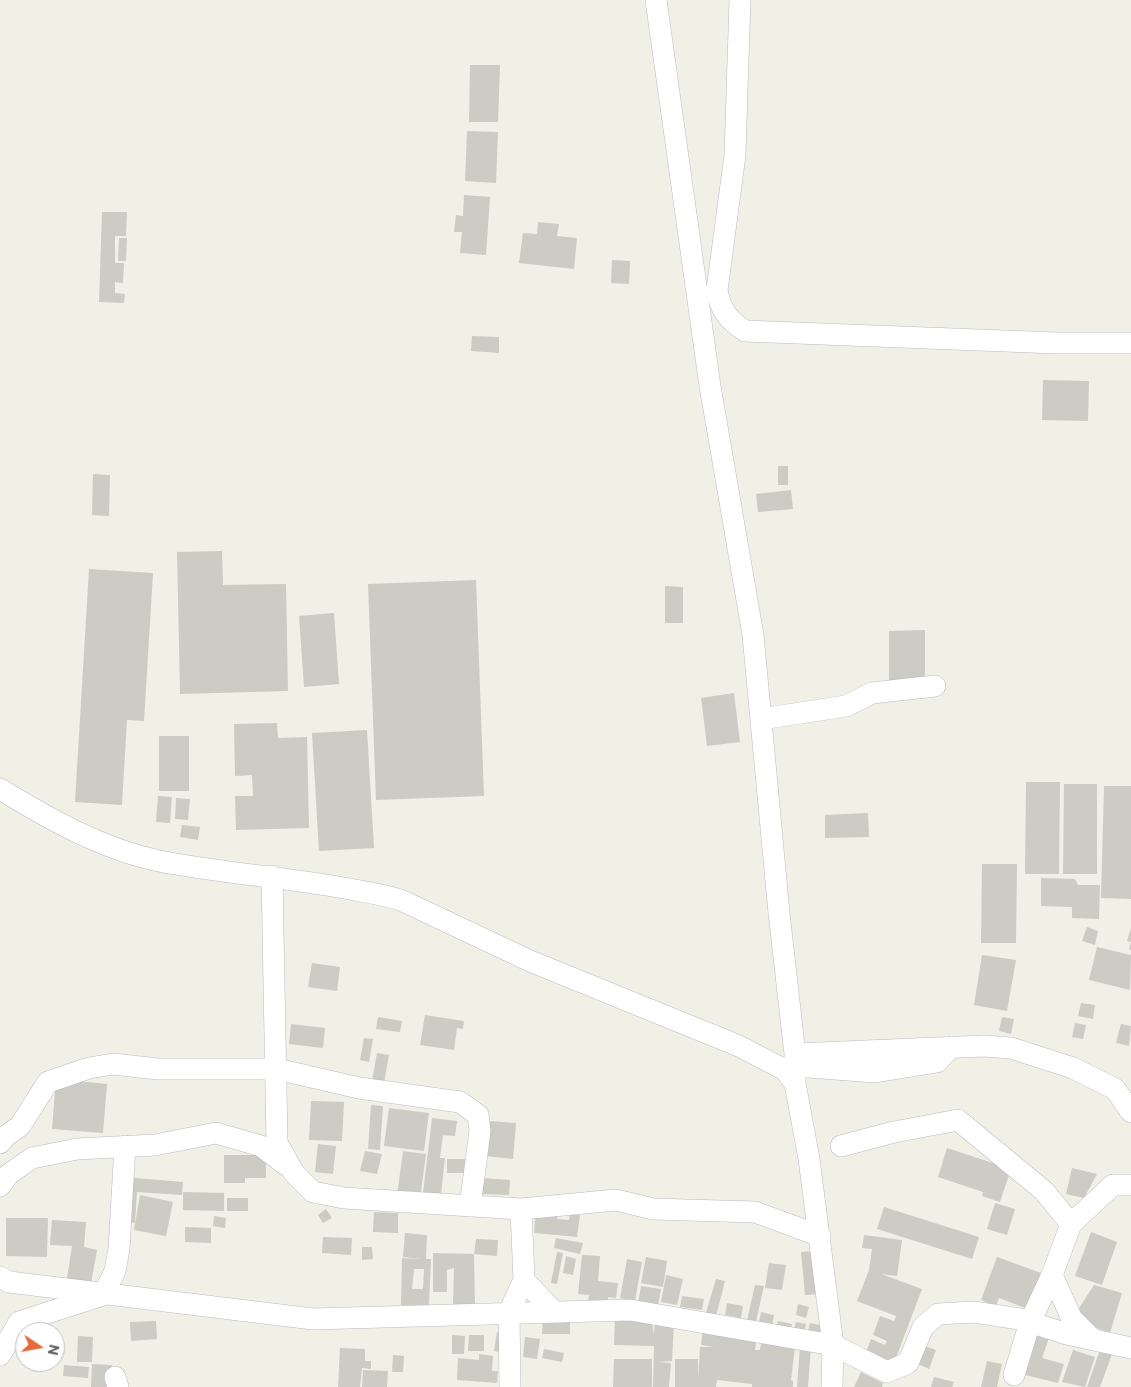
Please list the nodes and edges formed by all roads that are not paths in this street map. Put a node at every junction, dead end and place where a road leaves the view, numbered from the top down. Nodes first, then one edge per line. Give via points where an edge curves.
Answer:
1 (656, 0) edge
2 (740, 0) edge
3 (1131, 343) edge
4 (935, 686) dead end
5 (761, 719) junction
6 (0, 789) edge
7 (272, 876) junction
8 (795, 1068) junction
9 (277, 1069) junction
10 (1131, 1112) edge
11 (0, 1144) edge
12 (126, 1146) junction
13 (841, 1146) dead end
14 (292, 1169) junction
15 (1131, 1185) edge
16 (0, 1186) edge
17 (470, 1206) junction
18 (521, 1209) junction
19 (1072, 1224) junction
20 (820, 1236) junction
21 (1052, 1275) junction
22 (0, 1277) edge
23 (524, 1280) junction
24 (103, 1295) junction
25 (553, 1311) junction
26 (509, 1312) junction
27 (1030, 1322) junction
28 (1092, 1340) junction
29 (833, 1345) junction
30 (1131, 1348) edge
31 (0, 1355) edge
32 (1014, 1375) dead end
33 (887, 1379) edge
34 (510, 1387) edge
35 (832, 1387) edge

1 - 5 street via 710,386 753,635
2 - 3 street via 735,155 717,290 719,302 731,322 745,331
4 - 5 street via 872,692 846,706
5 - 8 street
6 - 7 street via 70,829 98,841 158,860
7 - 8 street via 403,901 530,961 739,1046 785,1070
7 - 9 street
8 - 10 street via 951,1047 1011,1048 1073,1068 1114,1089
8 - 20 street
9 - 11 street via 158,1069 113,1064 89,1068 48,1082 20,1126
9 - 14 street via 277,1143
9 - 17 street via 359,1088 460,1102 478,1115 480,1131
12 - 14 street via 155,1146 216,1133 261,1146
12 - 16 street via 76,1149 32,1158 9,1174
12 - 24 street via 119,1249 114,1271
13 - 19 street via 958,1120 1044,1191
14 - 17 street via 313,1192 344,1198
15 - 19 street via 1113,1186
17 - 18 street
18 - 20 street via 616,1200 653,1209 755,1212
18 - 23 street
19 - 21 street
20 - 29 street
21 - 27 street
21 - 28 street via 1072,1319
22 - 24 street via 9,1282
23 - 25 street
23 - 26 street
24 - 26 street via 313,1319
24 - 31 street via 19,1322
25 - 26 street
25 - 29 street via 630,1310
26 - 34 street
27 - 28 street
27 - 32 street
27 - 33 street via 973,1312 938,1314 923,1327 908,1363
28 - 30 street
29 - 33 street
29 - 35 street

